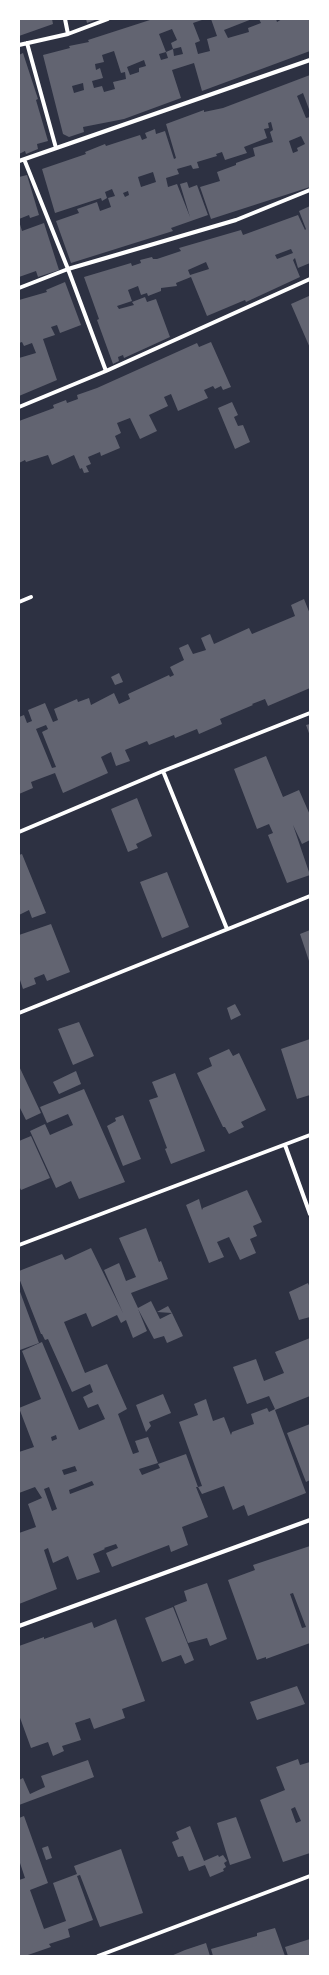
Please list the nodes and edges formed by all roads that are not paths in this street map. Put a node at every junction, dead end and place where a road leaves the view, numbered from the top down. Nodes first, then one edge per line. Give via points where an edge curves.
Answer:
1 (65, 19) edge
2 (108, 19) edge
3 (68, 34) junction
4 (27, 43) junction
5 (19, 45) edge
6 (310, 60) edge
7 (56, 148) junction
8 (21, 160) edge
9 (310, 190) edge
10 (68, 269) junction
11 (310, 279) edge
12 (19, 288) edge
13 (106, 371) junction
14 (19, 407) edge
15 (31, 597) dead end
16 (19, 602) edge
17 (310, 713) edge
18 (163, 771) junction
19 (19, 832) edge
20 (310, 896) edge
21 (227, 929) junction
22 (19, 1013) edge
23 (310, 1136) edge
24 (285, 1145) junction
25 (310, 1214) edge
26 (19, 1245) edge
27 (310, 1520) edge
28 (19, 1626) edge
29 (310, 1876) edge
30 (98, 1956) edge

1 - 3 street
2 - 3 street
3 - 4 street
4 - 5 street
4 - 7 street
6 - 7 street
7 - 8 street
8 - 10 street
9 - 10 street via 236,220
10 - 12 street
10 - 13 street
11 - 13 street
13 - 14 street
15 - 16 street
17 - 18 street
18 - 19 street
18 - 21 street
20 - 21 street
21 - 22 street
23 - 24 street
24 - 25 street
24 - 26 street
27 - 28 street
29 - 30 street

